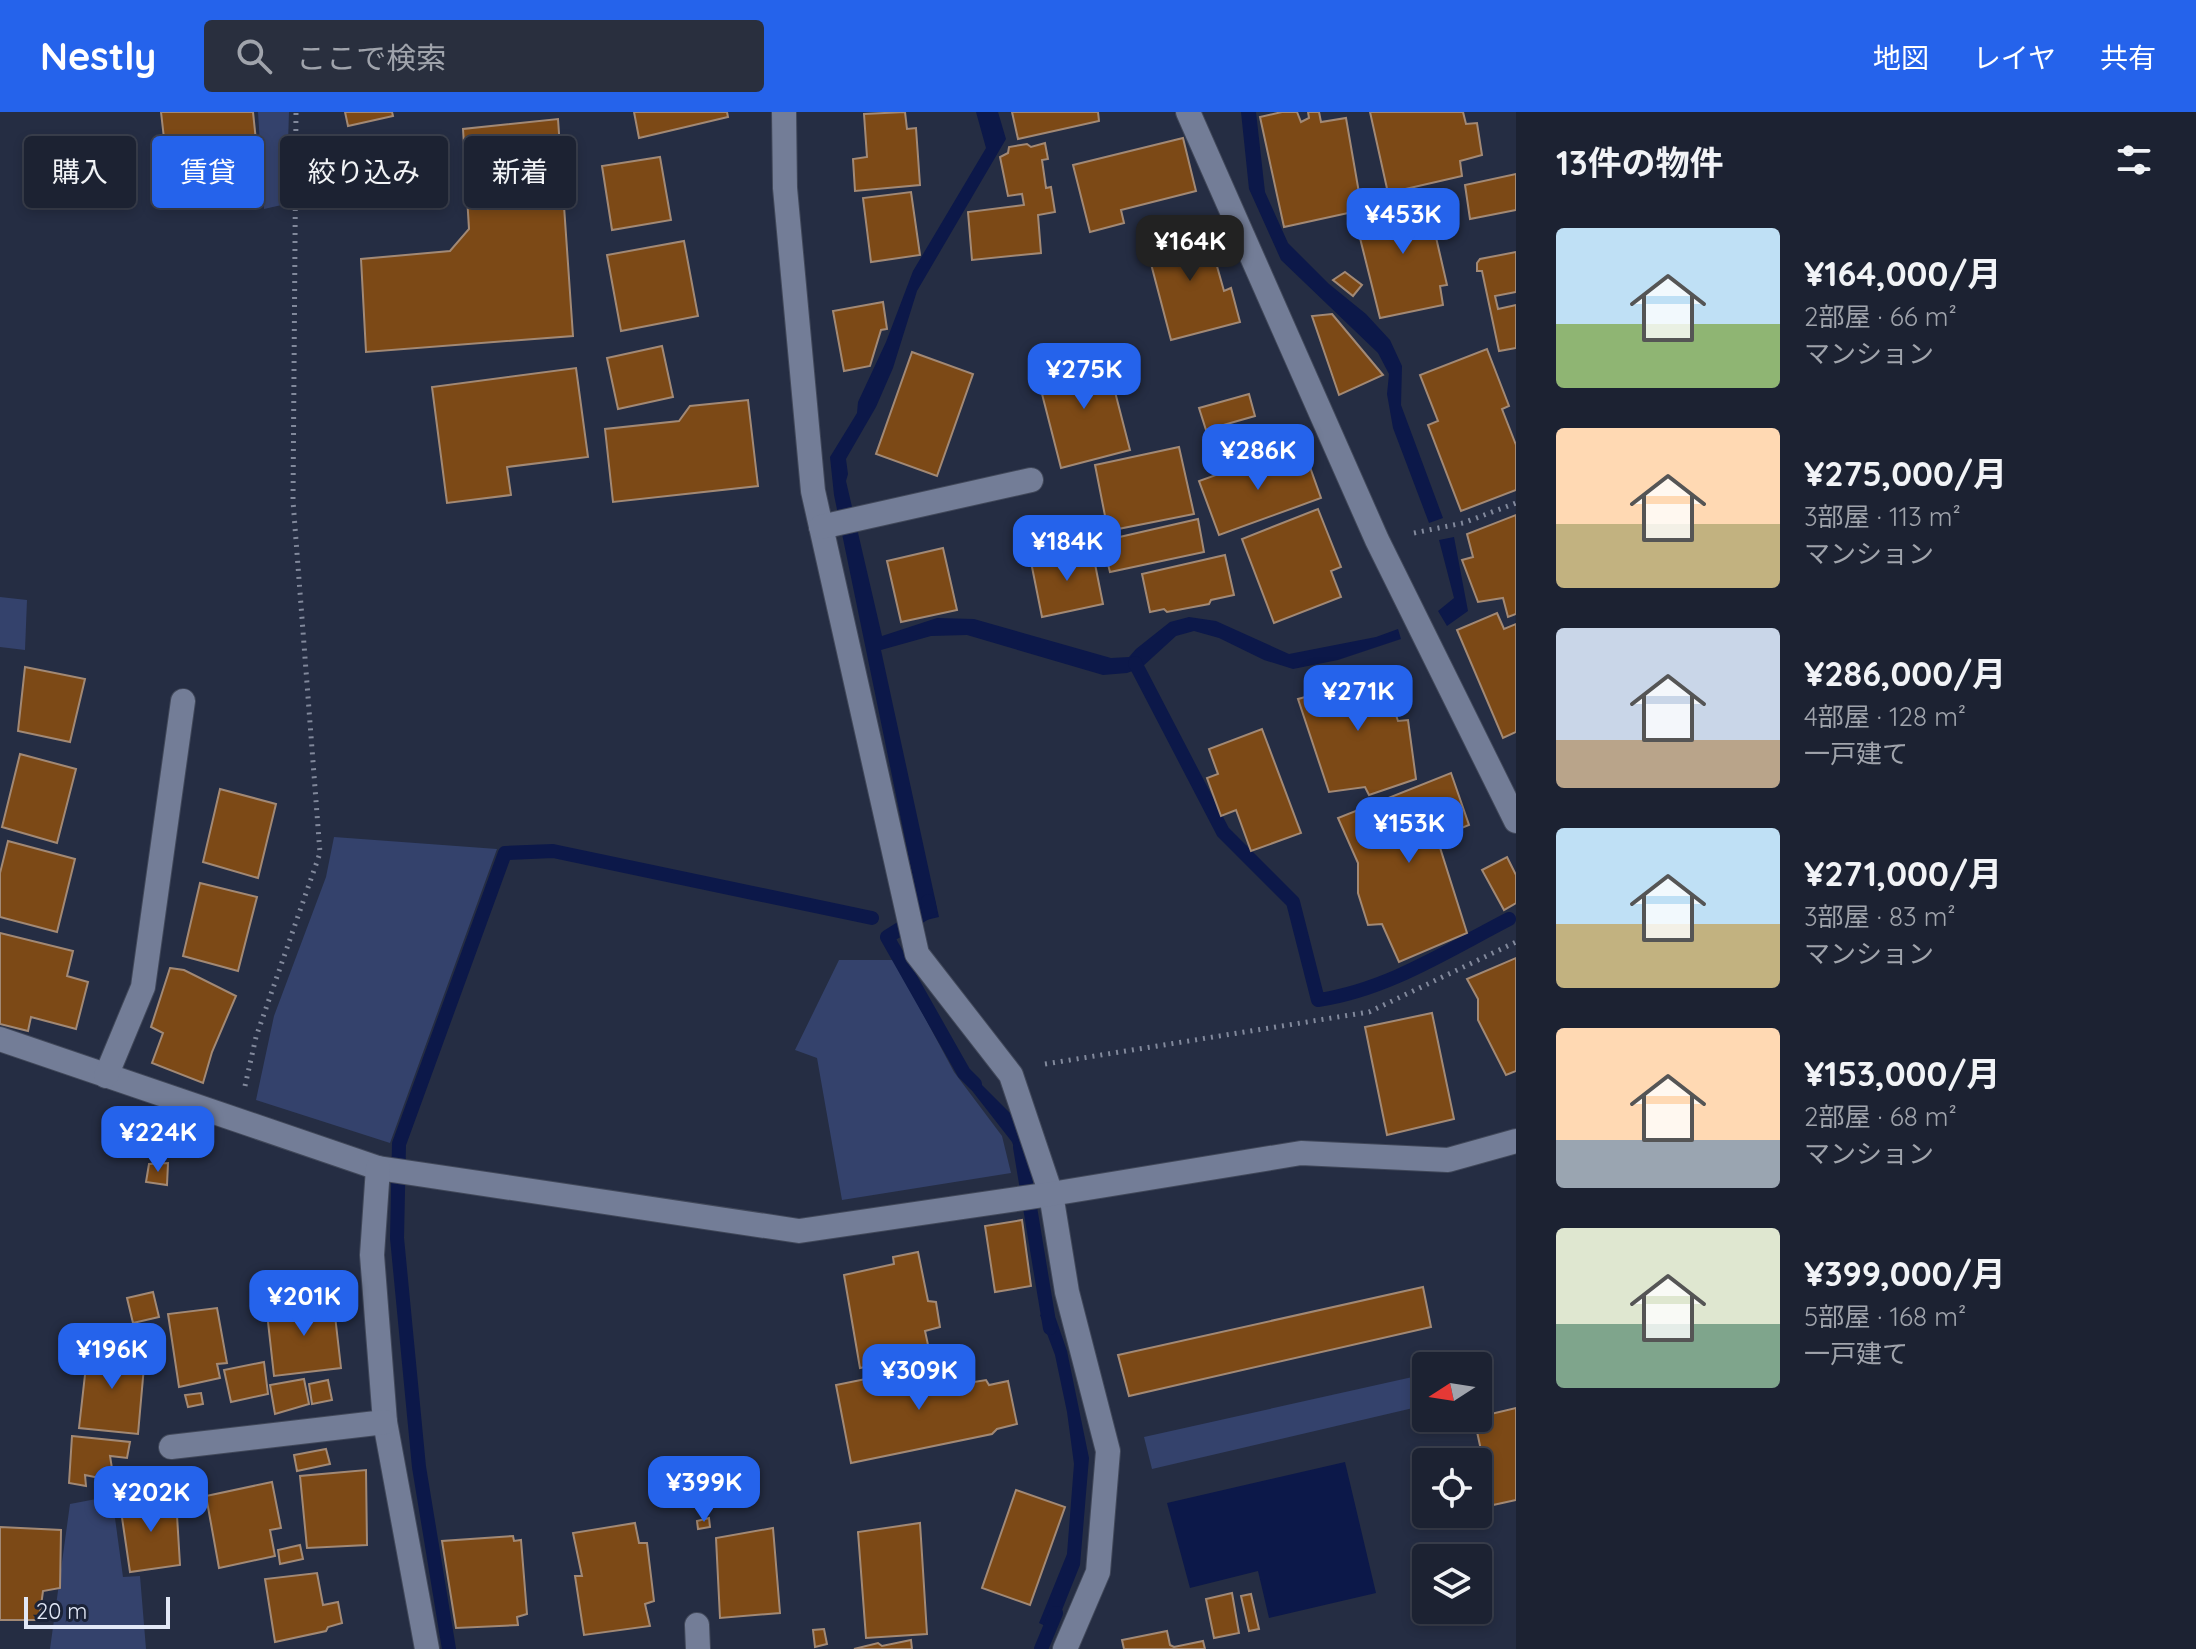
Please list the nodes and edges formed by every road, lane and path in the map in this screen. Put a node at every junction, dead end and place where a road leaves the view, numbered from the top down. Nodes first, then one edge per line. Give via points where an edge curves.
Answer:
1 (296, 112) edge
2 (784, 112) edge
3 (1188, 112) edge
4 (1031, 480) dead end
5 (1516, 503) edge
6 (826, 525) junction
7 (1377, 540) junction
8 (183, 701) dead end
9 (1516, 821) edge
10 (1516, 942) edge
11 (0, 1039) edge
12 (1007, 1070) junction
13 (106, 1076) junction
14 (237, 1120) junction
15 (1516, 1141) edge
16 (378, 1168) junction
17 (1051, 1194) junction
18 (385, 1422) junction
19 (171, 1447) dead end
20 (427, 1649) edge
21 (1065, 1649) edge

1 - 14 path via 293,501 320,853 256,1037
2 - 6 street via 786,204 813,491
3 - 7 street
4 - 6 street
5 - 7 path via 1463,523
6 - 12 street via 917,954
7 - 9 street
8 - 13 street via 143,987
10 - 12 path via 1369,1012
11 - 13 street
12 - 17 street
13 - 14 street
14 - 16 street
15 - 17 street via 1448,1160 1301,1153
16 - 17 street via 799,1231
16 - 18 street via 372,1255
17 - 21 street via 1067,1292 1108,1451 1098,1572
18 - 19 street
18 - 20 street

